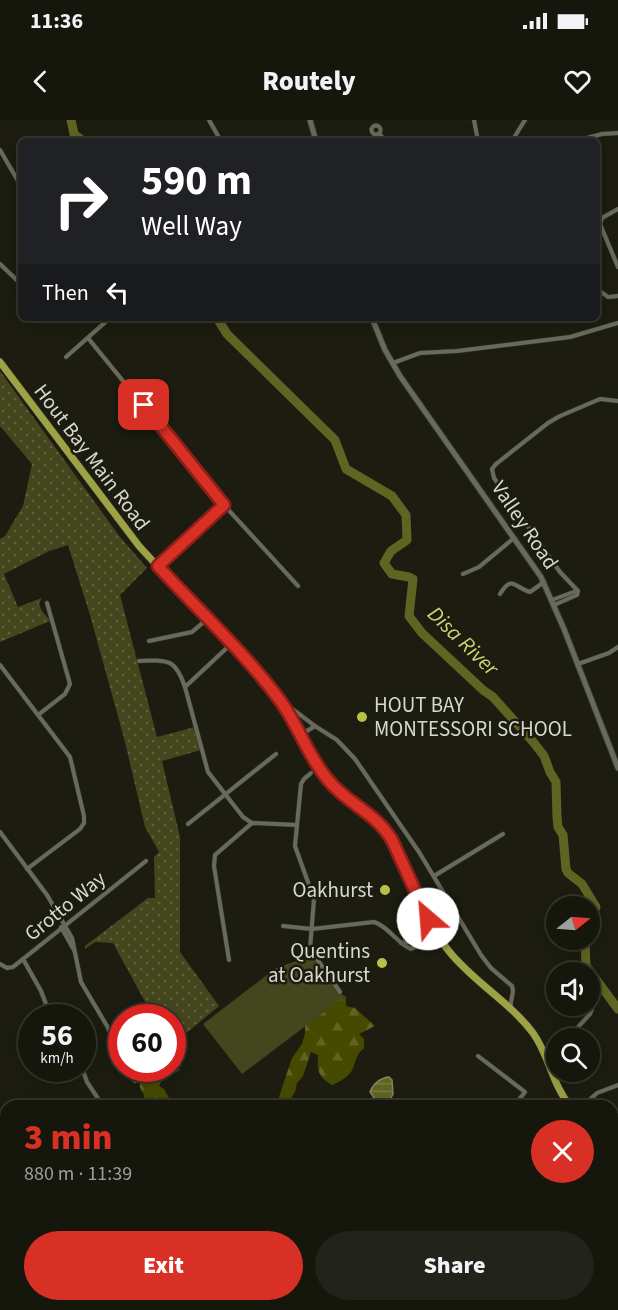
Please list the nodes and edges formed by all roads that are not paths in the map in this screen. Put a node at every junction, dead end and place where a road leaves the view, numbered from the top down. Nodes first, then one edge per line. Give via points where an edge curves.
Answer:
1 (209, 120) edge
2 (310, 120) edge
3 (474, 120) edge
4 (525, 120) edge
5 (379, 133) dead end
6 (618, 133) edge
7 (218, 138) edge
8 (315, 138) edge
9 (382, 138) edge
10 (477, 138) edge
11 (514, 138) edge
12 (587, 138) edge
13 (0, 150) edge
14 (18, 181) edge
15 (618, 209) edge
16 (0, 264) edge
17 (618, 267) edge
18 (18, 281) edge
19 (600, 291) edge
20 (618, 296) edge
21 (108, 321) edge
22 (373, 321) edge
23 (618, 323) edge
24 (88, 338) junction
25 (66, 357) dead end
26 (0, 362) edge
27 (392, 363) junction
28 (618, 401) edge
29 (224, 505) junction
30 (515, 537) junction
31 (158, 566) junction
32 (463, 574) dead end
33 (544, 582) junction
34 (298, 586) dead end
35 (500, 594) dead end
36 (47, 603) dead end
37 (553, 603) junction
38 (207, 619) junction
39 (149, 641) dead end
40 (231, 645) junction
41 (618, 647) edge
42 (608, 654) junction
43 (618, 654) edge
44 (139, 661) dead end
45 (578, 664) junction
46 (0, 665) edge
47 (185, 687) junction
48 (280, 700) junction
49 (38, 715) junction
50 (315, 726) junction
51 (301, 734) junction
52 (276, 754) dead end
53 (618, 768) edge
54 (311, 773) dead end
55 (225, 795) junction
56 (252, 823) junction
57 (188, 824) dead end
58 (297, 825) junction
59 (0, 832) edge
60 (503, 834) dead end
61 (146, 861) dead end
62 (27, 869) junction
63 (434, 876) junction
64 (63, 926) junction
65 (283, 926) dead end
66 (434, 929) junction
67 (312, 930) junction
68 (23, 959) junction
69 (229, 960) dead end
70 (0, 964) edge
71 (340, 992) dead end
72 (46, 1004) edge
73 (510, 1009) junction
74 (588, 1016) edge
75 (108, 1028) edge
76 (577, 1028) edge
77 (478, 1056) dead end
78 (546, 1058) edge
79 (87, 1082) edge
80 (556, 1082) edge
81 (618, 1084) edge
82 (99, 1100) edge
83 (519, 1100) edge
84 (566, 1100) edge
85 (589, 1100) edge

1 - 7 street
2 - 8 street
3 - 10 street
4 - 11 street
5 - 9 street
6 - 12 street
13 - 14 street
15 - 17 street via 602,218 600,224
16 - 18 street
19 - 20 street via 608,297
21 - 24 street
22 - 27 street, Valley Road
23 - 27 street via 570,337 420,353
24 - 25 street
24 - 29 street
26 - 31 main road, Hout Bay Main Road via 124,528
27 - 30 street, Valley Road
28 - 37 street via 600,399 555,419 492,469 494,478 576,591
29 - 31 street
29 - 34 street
30 - 32 street via 479,567
30 - 33 street, Valley Road
31 - 38 main road, Hout Bay Main Road
33 - 35 street via 530,592 510,583
33 - 37 street, Valley Road
36 - 49 street via 70,684 65,694
37 - 45 street, Valley Road
38 - 39 street via 192,632
38 - 40 main road, Hout Bay Main Road
40 - 47 street
40 - 48 main road, Hout Bay Main Road
41 - 42 street
42 - 43 street
42 - 45 street
44 - 47 street via 170,662
45 - 53 street, Valley Road
46 - 49 street
47 - 55 street via 207,770
48 - 50 street
48 - 51 main road, Hout Bay Main Road
49 - 62 street via 72,760 84,820 80,829
50 - 51 street
50 - 63 street via 356,759
51 - 66 main road, Hout Bay Main Road via 328,780 377,819 387,832
52 - 55 street
54 - 58 street via 301,784
55 - 56 street
55 - 57 street
56 - 58 street
56 - 69 street via 219,850 214,859
58 - 67 street via 295,850 314,899
59 - 62 street
60 - 63 street
61 - 64 street, Grotto Way
62 - 64 street
63 - 73 street via 485,960 512,986
64 - 68 street, Grotto Way
64 - 75 street via 74,941 82,985
65 - 67 street
66 - 67 street via 413,941 400,943 381,924 370,922
66 - 73 main road, Hout Bay Main Road via 458,961
67 - 71 street via 311,951
68 - 70 street, Grotto Way via 11,968
68 - 72 street
73 - 78 main road, Hout Bay Main Road via 532,1032
74 - 76 street
77 - 83 street via 525,1092
79 - 82 street
80 - 84 main road, Hout Bay Main Road
81 - 85 street

